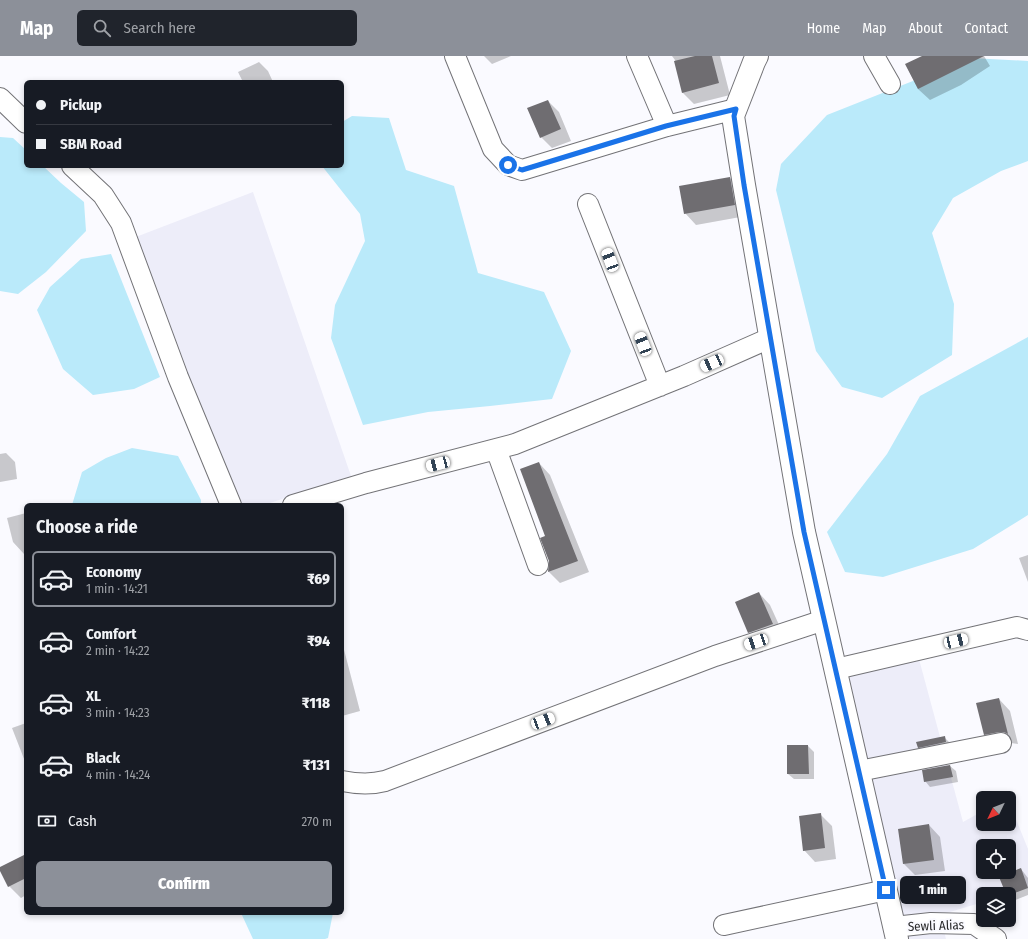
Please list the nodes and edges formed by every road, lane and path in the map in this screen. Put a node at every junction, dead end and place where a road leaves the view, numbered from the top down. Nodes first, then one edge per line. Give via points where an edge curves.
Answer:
1 (455, 56) edge
2 (637, 56) edge
3 (757, 56) edge
4 (874, 56) edge
5 (890, 84) dead end
6 (0, 98) edge
7 (736, 109) junction
8 (24, 121) edge
9 (666, 126) junction
10 (74, 168) edge
11 (588, 204) dead end
12 (770, 338) junction
13 (660, 386) junction
14 (496, 449) junction
15 (230, 503) edge
16 (300, 503) edge
17 (538, 565) dead end
18 (824, 620) junction
19 (1028, 630) edge
20 (836, 669) junction
21 (1001, 743) dead end
22 (859, 771) junction
23 (344, 781) edge
24 (886, 890) junction
25 (724, 926) dead end
26 (896, 933) edge
27 (996, 939) edge

1 - 9 street via 493,149 508,165 522,170
2 - 9 street
3 - 7 street
4 - 5 street
6 - 8 street
7 - 9 street
7 - 12 street via 734,116 744,185
10 - 15 street via 103,195 121,223 178,377
11 - 13 street
12 - 13 street
12 - 18 street via 804,532
13 - 14 street via 515,444
14 - 16 street
14 - 17 street
18 - 20 street
18 - 23 street via 715,656 385,781 374,784
19 - 20 street via 1016,627
20 - 22 street
21 - 22 street
22 - 24 street
24 - 25 street
24 - 26 street
26 - 27 street, Sewli Alias via 931,923 974,924

